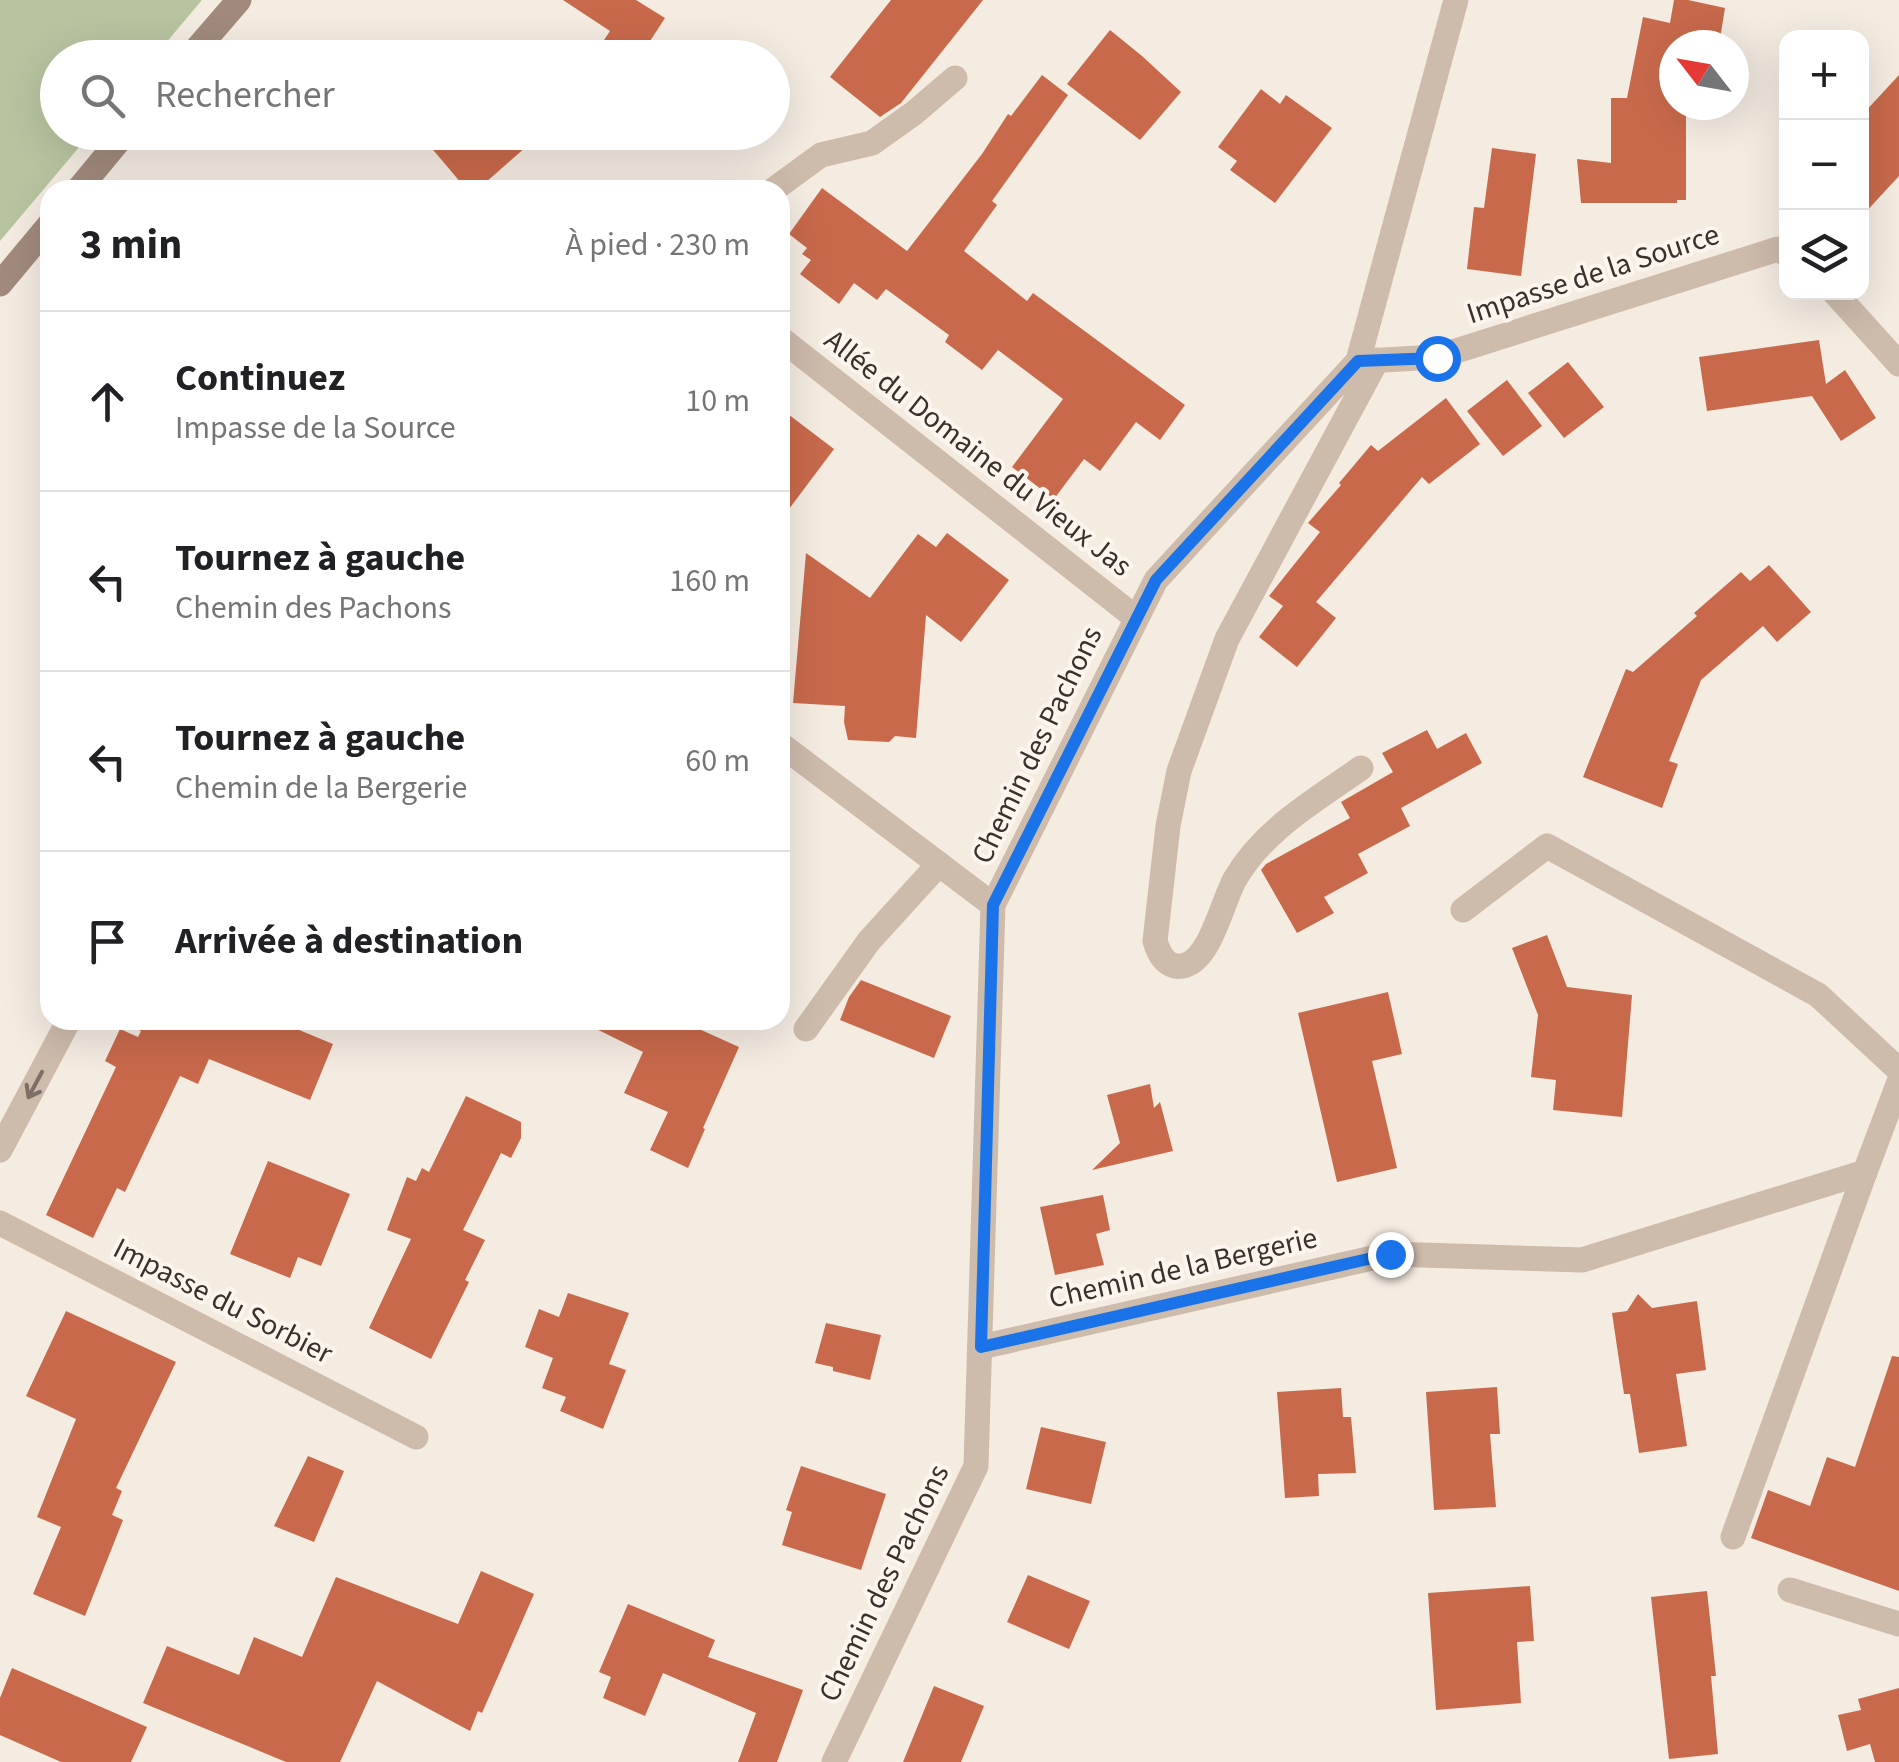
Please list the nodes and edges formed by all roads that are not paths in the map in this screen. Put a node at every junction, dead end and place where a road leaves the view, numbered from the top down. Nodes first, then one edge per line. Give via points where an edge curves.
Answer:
1 (238, 0) edge
2 (1456, 0) edge
3 (204, 40) edge
4 (955, 78) dead end
5 (111, 150) edge
6 (86, 180) edge
7 (788, 180) edge
8 (40, 236) edge
9 (1779, 250) edge
10 (0, 284) edge
11 (1841, 300) edge
12 (790, 346) edge
13 (1368, 361) junction
14 (1899, 364) edge
15 (1136, 618) junction
16 (790, 752) edge
17 (1362, 768) dead end
18 (939, 864) junction
19 (993, 905) junction
20 (1463, 910) dead end
21 (806, 1029) dead end
22 (64, 1030) edge
23 (1899, 1070) edge
24 (1899, 1082) edge
25 (0, 1150) edge
26 (1866, 1172) junction
27 (0, 1224) edge
28 (981, 1347) junction
29 (416, 1436) dead end
30 (1733, 1536) dead end
31 (1790, 1590) dead end
32 (1899, 1624) edge
33 (834, 1762) edge

1 - 3 main road
2 - 13 street, Chemin des Pachons
4 - 7 street via 872,143 821,156
5 - 6 main road
8 - 10 main road
9 - 13 street, Impasse de la Source via 1437,358
11 - 14 street
12 - 15 street, Allée du Domaine du Vieux Jas
13 - 15 street, Chemin des Pachons via 1156,580
13 - 17 street via 1226,639 1179,772 1154,941 1160,957 1171,965 1194,960 1235,879 1271,832
15 - 19 street, Chemin des Pachons
16 - 18 street
18 - 19 street
18 - 21 street via 869,941
19 - 28 street, Chemin des Pachons
20 - 23 street via 1547,846 1818,994
22 -> 25 street
24 - 26 street
26 - 28 street, Chemin de la Bergerie via 1582,1260 1390,1254
26 - 30 street
27 - 29 street, Impasse du Sorbier
28 - 33 street, Chemin des Pachons via 976,1466
31 - 32 street

